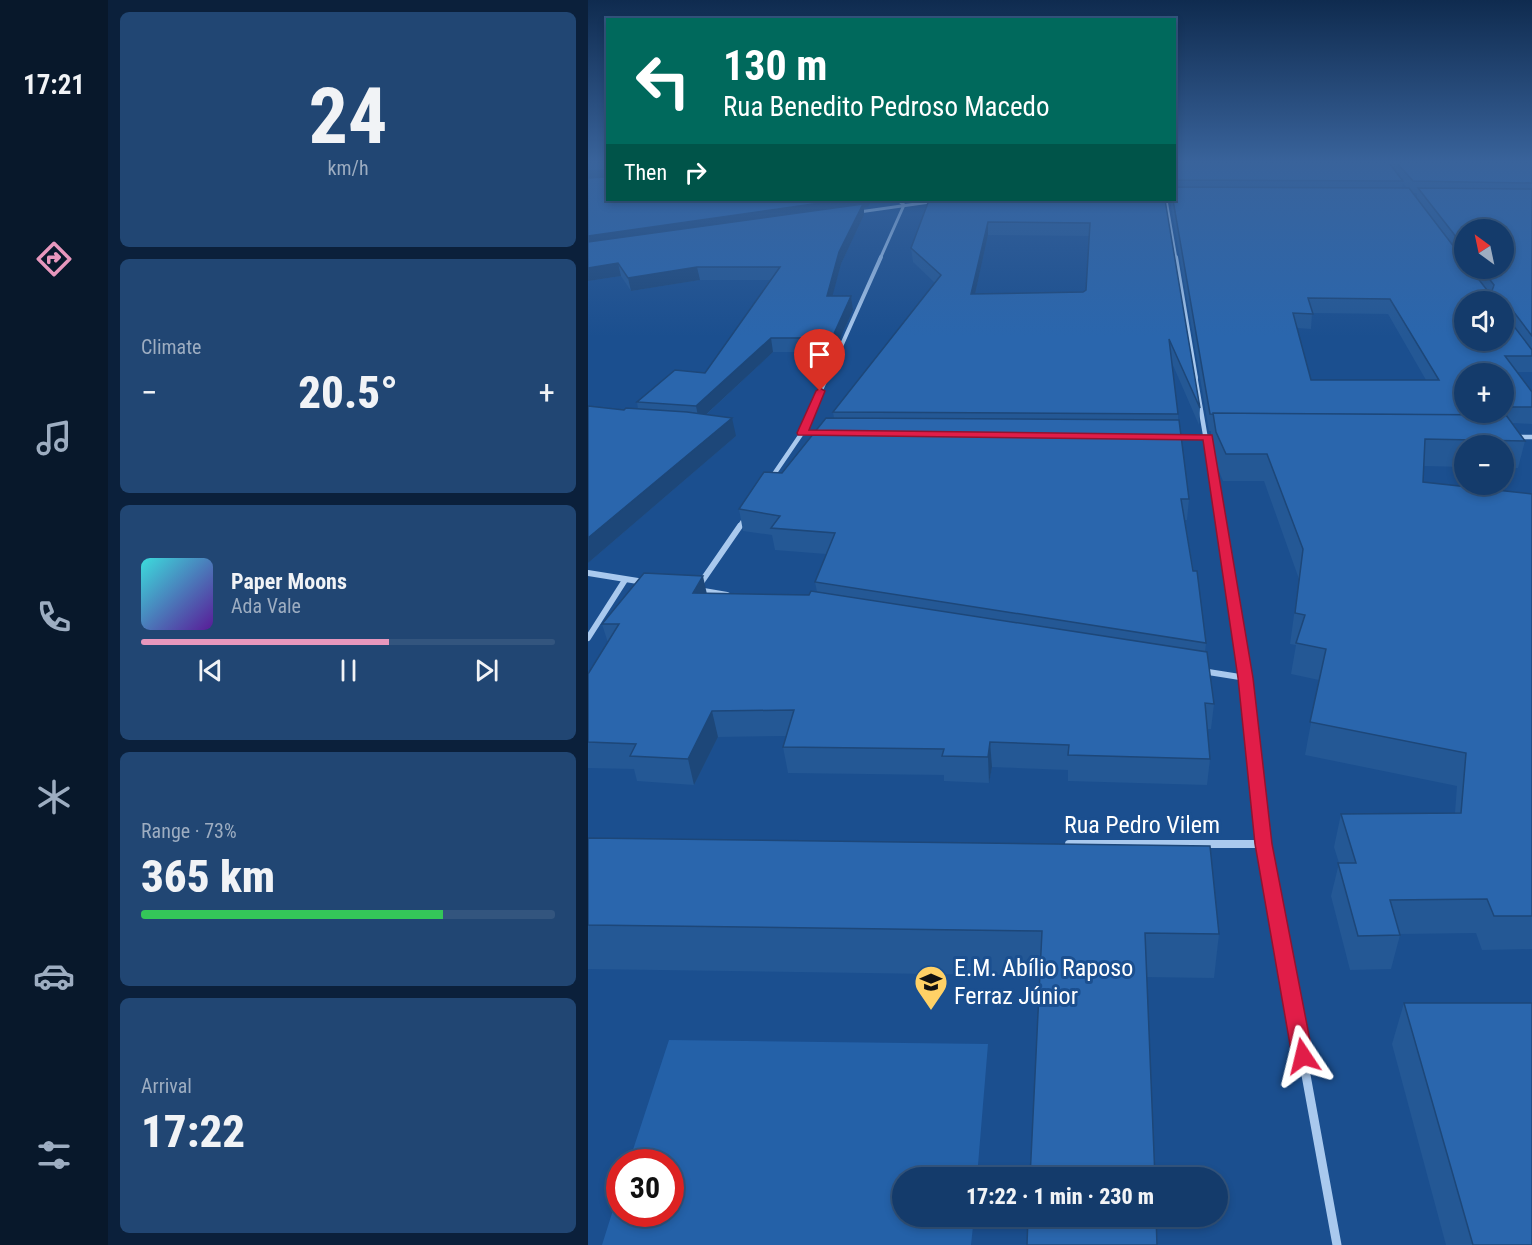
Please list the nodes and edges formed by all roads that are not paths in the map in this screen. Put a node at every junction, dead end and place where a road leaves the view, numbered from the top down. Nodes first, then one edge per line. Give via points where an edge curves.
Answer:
1 (897, 221) edge
2 (1170, 221) edge
3 (802, 433) junction
4 (825, 433) edge
5 (1162, 436) edge
6 (1208, 437) junction
7 (1219, 437) edge
8 (1514, 437) edge
9 (1532, 437) edge
10 (769, 482) edge
11 (749, 511) edge
12 (588, 573) edge
13 (625, 580) junction
14 (656, 584) edge
15 (686, 588) edge
16 (697, 590) junction
17 (732, 596) edge
18 (588, 638) edge
19 (1199, 670) edge
20 (1246, 678) junction
21 (1062, 844) edge
22 (1264, 844) junction
23 (1337, 1245) edge

1 - 3 street
2 - 6 street
3 - 4 street
3 - 10 street
5 - 6 street
6 - 7 street
6 - 20 street
8 - 9 street
11 - 16 street
12 - 13 street
13 - 14 street
13 - 18 street
15 - 16 street
16 - 17 street
19 - 20 street
20 - 22 street
21 - 22 street, Rua Pedro Vilem
22 - 23 street

